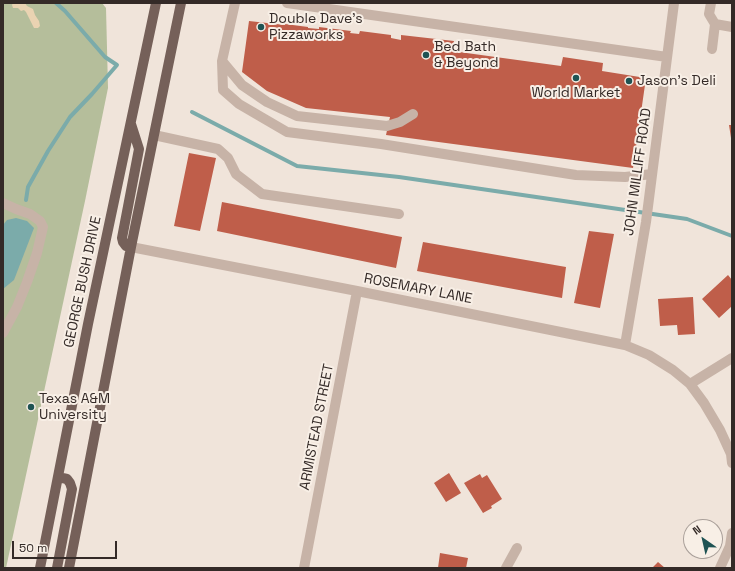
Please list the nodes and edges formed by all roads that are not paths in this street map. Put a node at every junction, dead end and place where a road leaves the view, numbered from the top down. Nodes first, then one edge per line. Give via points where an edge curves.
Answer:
1 (156, 3) edge
2 (181, 3) edge
3 (235, 3) edge
4 (287, 3) edge
5 (674, 3) edge
6 (711, 3) edge
7 (715, 24) junction
8 (732, 27) edge
9 (712, 49) dead end
10 (668, 57) junction
11 (222, 61) junction
12 (413, 114) dead end
13 (131, 122) junction
14 (154, 135) junction
15 (652, 179) junction
16 (3, 203) edge
17 (399, 214) dead end
18 (131, 248) junction
19 (357, 291) junction
20 (3, 333) edge
21 (625, 345) junction
22 (732, 358) edge
23 (690, 384) junction
24 (732, 463) edge
25 (58, 477) junction
26 (732, 533) edge
27 (517, 548) dead end
28 (40, 568) edge
29 (57, 568) edge
30 (69, 568) edge
31 (304, 568) edge
32 (506, 568) edge
33 (720, 568) edge

1 - 13 main road, GEORGE BUSH DRIVE
2 - 14 main road
3 - 11 street
4 - 10 street
5 - 10 street, JOHN MILLIFF ROAD
6 - 7 street via 709,14
7 - 8 street
7 - 9 street
10 - 15 street, JOHN MILLIFF ROAD
11 - 12 street via 242,85 267,102 298,116 387,126
11 - 15 street via 223,90 239,104 287,132 576,175
13 - 18 main road via 139,149 122,238 126,246
13 - 25 main road, GEORGE BUSH DRIVE
14 - 17 street via 218,149 228,158 236,174 262,194
14 - 18 main road
15 - 21 street, JOHN MILLIFF ROAD
16 - 20 street via 30,214 40,221 43,227 27,282
18 - 19 street, ROSEMARY LANE
18 - 30 main road
19 - 21 street, ROSEMARY LANE
19 - 31 street, ARMISTEAD STREET
21 - 23 street, ROSEMARY LANE via 649,355
22 - 23 street
23 - 24 street, ROSEMARY LANE via 720,430
25 - 28 main road, GEORGE BUSH DRIVE
25 - 29 main road via 67,479 72,489
26 - 33 street via 730,546
27 - 32 street

